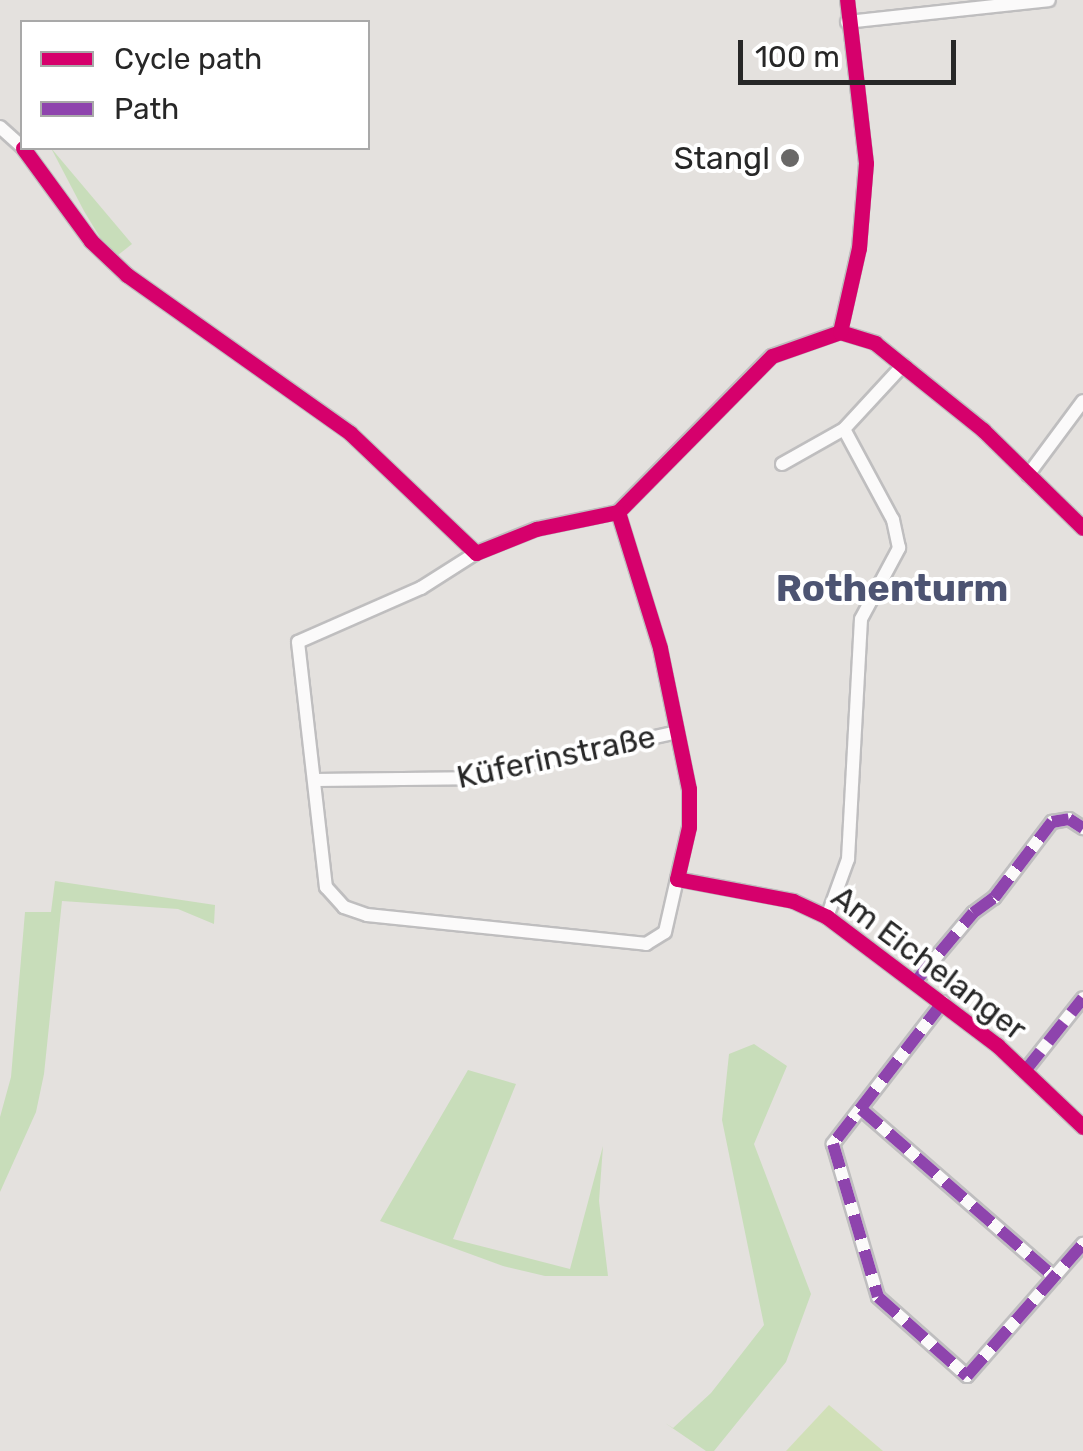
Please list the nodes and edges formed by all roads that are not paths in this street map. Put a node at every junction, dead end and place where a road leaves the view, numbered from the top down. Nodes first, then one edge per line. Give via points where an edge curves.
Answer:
1 (847, 0) edge
2 (1049, 0) edge
3 (846, 22) junction
4 (0, 126) edge
5 (20, 144) edge
6 (25, 150) edge
7 (840, 332) junction
8 (903, 365) junction
9 (1083, 401) edge
10 (844, 429) junction
11 (782, 464) dead end
12 (1028, 475) junction
13 (618, 512) junction
14 (1083, 528) edge
15 (476, 553) junction
16 (677, 732) junction
17 (315, 780) junction
18 (1083, 828) edge
19 (677, 878) junction
20 (828, 917) junction
21 (916, 981) junction
22 (1083, 998) edge
23 (943, 1002) junction
24 (1025, 1071) junction
25 (861, 1109) junction
26 (1083, 1127) edge
27 (1083, 1244) edge
28 (1054, 1277) junction

1 - 3 street
2 - 3 street
3 - 7 street via 865,177 859,248
4 - 5 street
6 - 15 street via 112,262 350,433
7 - 8 street via 875,343
7 - 13 street via 788,347 759,366
8 - 10 street
8 - 12 street
9 - 12 street
10 - 11 street
10 - 20 street via 899,533 883,587 861,618 848,859
12 - 14 street
13 - 15 street via 536,529
13 - 16 street via 660,648
15 - 17 street via 421,588 298,642
16 - 17 street, Küferinstraße via 468,778
16 - 19 street via 691,806
17 - 19 street via 321,873 334,899 355,912 646,944 665,932
18 - 21 street via 1069,819 1052,822 994,898 973,913
19 - 20 street, Am Eichelanger via 794,901
20 - 21 street, Am Eichelanger
21 - 23 street, Am Eichelanger
22 - 24 street
23 - 24 street, Am Eichelanger
23 - 25 street
24 - 26 street, Am Eichelanger
25 - 28 street
25 - 28 street via 834,1144 870,1280 892,1313 968,1376
27 - 28 street

